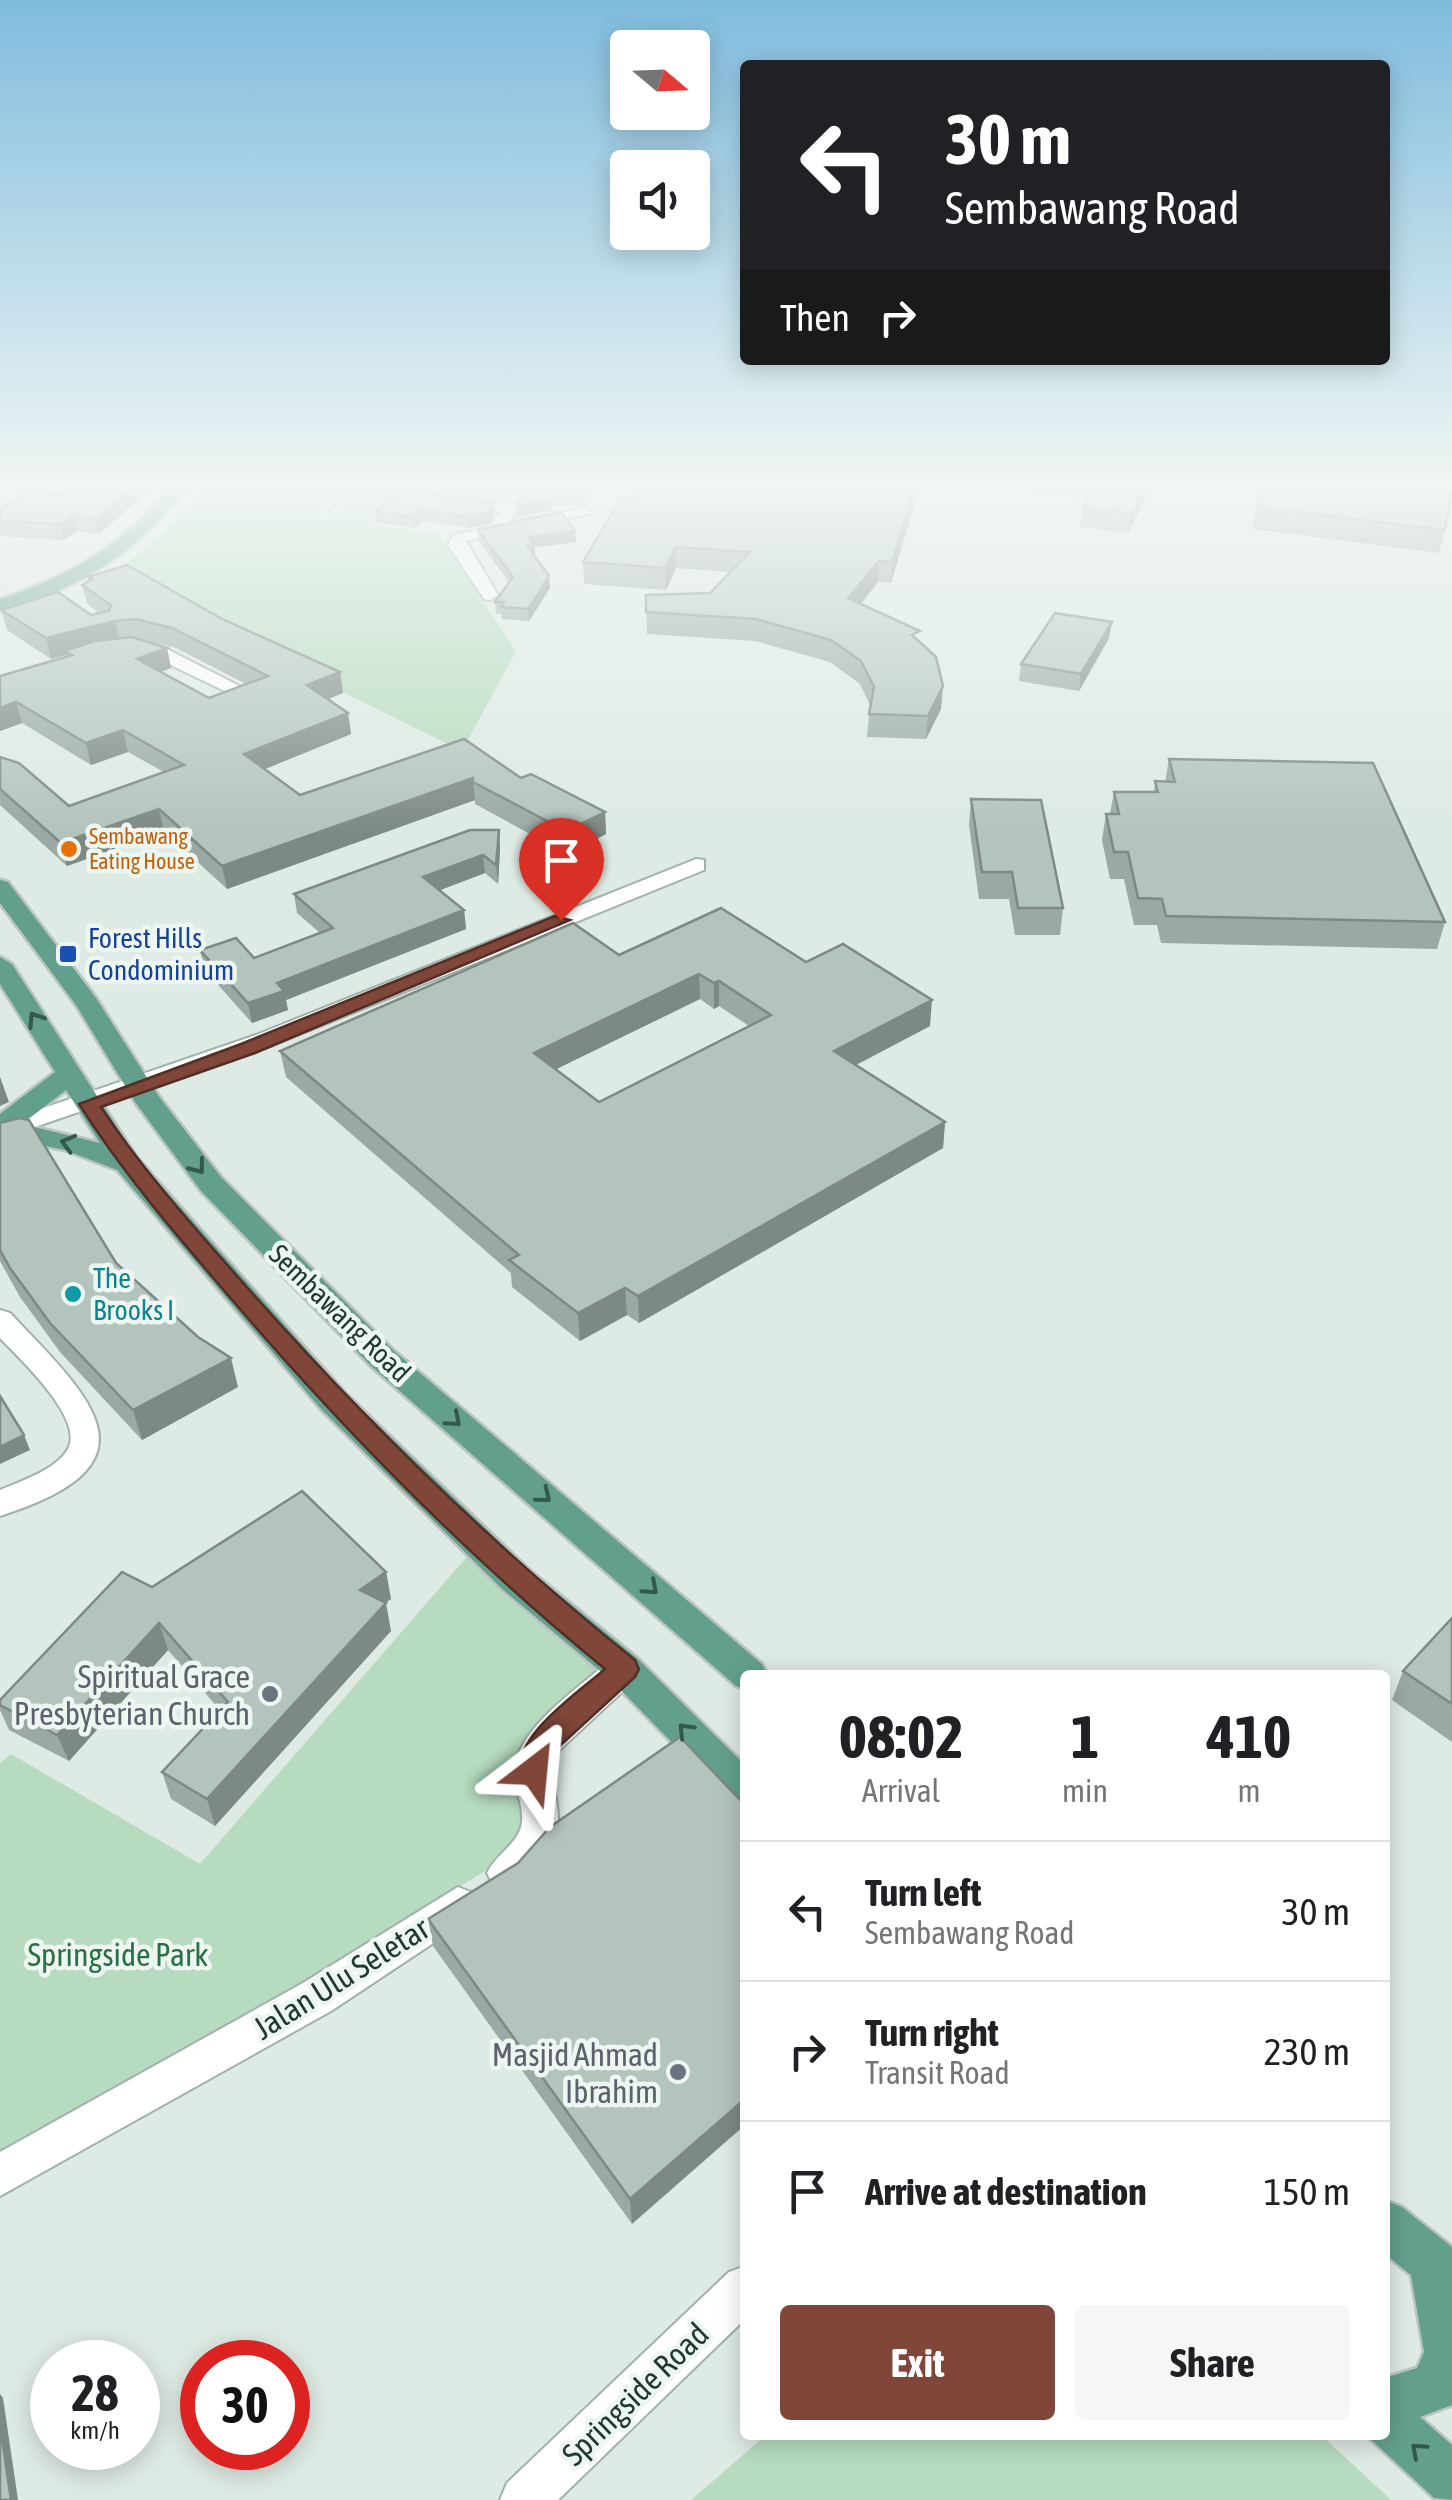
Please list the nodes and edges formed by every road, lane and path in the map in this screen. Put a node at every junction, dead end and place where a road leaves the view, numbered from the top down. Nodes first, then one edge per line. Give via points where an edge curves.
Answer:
1 (66, 602) edge
2 (72, 606) edge
3 (118, 651) edge
4 (242, 692) edge
5 (696, 865) dead end
6 (0, 887) edge
7 (0, 964) edge
8 (70, 1074) junction
9 (140, 1088) junction
10 (89, 1104) junction
11 (2, 1130) edge
12 (128, 1164) junction
13 (0, 1320) edge
14 (0, 1504) edge
15 (624, 1669) junction
16 (743, 1670) edge
17 (740, 1787) edge
18 (0, 2175) edge
19 (1390, 2228) edge
20 (1443, 2270) edge
21 (740, 2293) edge
22 (1390, 2401) edge
23 (1390, 2424) edge
24 (1452, 2480) edge
25 (524, 2500) edge

1 - 2 street
3 - 4 street via 159,652
5 - 9 street
6 - 9 main road, Sembawang Road via 87,1003
8 -> 7 main road, Sembawang Road
8 - 10 main road, Sembawang Road
8 - 11 main road
9 - 10 street
9 -> 16 main road, Sembawang Road via 211,1184 382,1358
10 - 11 street
10 - 12 main road, Sembawang Road
12 -> 11 main road via 71,1142
12 - 15 main road, Sembawang Road via 332,1400 514,1579
13 - 14 street via 83,1414 88,1435 86,1449 72,1464
17 -> 15 main road, Sembawang Road
15 - 18 street, Jalan Ulu Seletar via 537,1748 532,1761 543,1820 538,1838 503,1876 318,1997
19 - 20 main road
20 - 22 main road via 1449,2352 1434,2388
21 - 25 street, Springside Road
24 -> 23 main road

